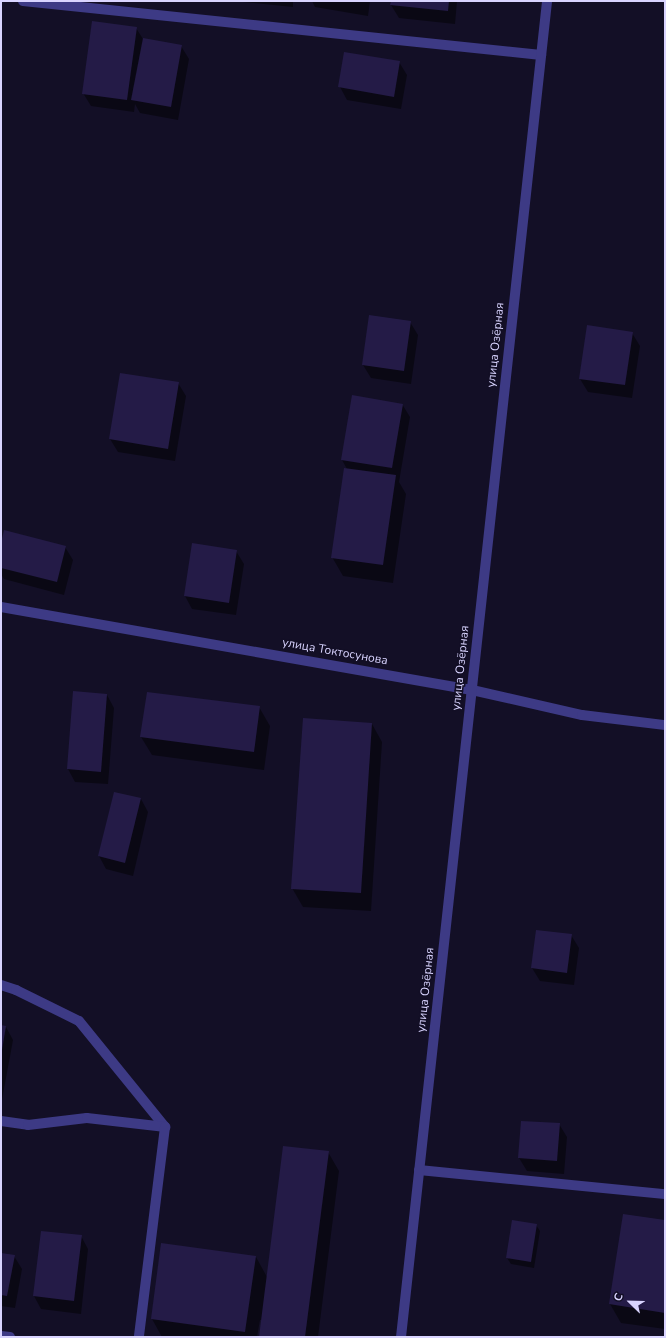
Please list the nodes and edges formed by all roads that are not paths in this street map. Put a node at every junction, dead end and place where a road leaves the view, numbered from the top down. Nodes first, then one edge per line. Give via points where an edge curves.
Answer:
1 (23, 1) edge
2 (547, 1) edge
3 (541, 55) junction
4 (1, 606) edge
5 (472, 690) junction
6 (665, 725) edge
7 (1, 985) edge
8 (1, 1121) edge
9 (165, 1127) junction
10 (419, 1170) junction
11 (665, 1194) edge
12 (1, 1336) edge
13 (10, 1337) edge
14 (139, 1337) edge
15 (401, 1337) edge

1 - 3 street
2 - 3 street, улица Озёрная
3 - 5 street, улица Озёрная
4 - 5 street, улица Токтосунова
5 - 6 street, улица Токтосунова via 582,715
5 - 10 street, улица Озёрная
7 - 9 street via 79,1021
8 - 9 street via 28,1125 87,1118
9 - 14 street
10 - 11 street
10 - 15 street, улица Озёрная
12 - 13 street

